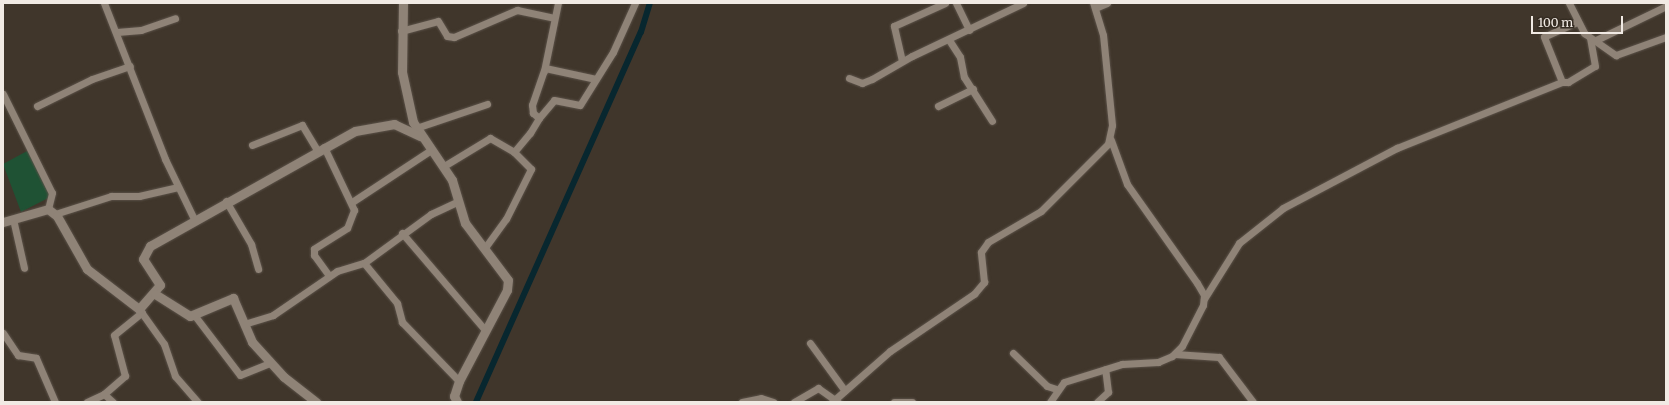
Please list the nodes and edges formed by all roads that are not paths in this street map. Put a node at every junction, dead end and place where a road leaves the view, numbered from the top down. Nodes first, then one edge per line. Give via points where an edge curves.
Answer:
1 (104, 3) edge
2 (404, 3) edge
3 (558, 3) edge
4 (635, 3) edge
5 (945, 3) edge
6 (956, 3) edge
7 (1023, 3) edge
8 (1107, 3) edge
9 (1569, 3) edge
10 (1094, 5) edge
11 (524, 6) edge
12 (1666, 6) edge
13 (175, 18) dead end
14 (554, 18) junction
15 (1577, 22) junction
16 (969, 30) junction
17 (402, 31) junction
18 (117, 32) junction
19 (1666, 37) edge
20 (1592, 39) junction
21 (949, 40) junction
22 (902, 61) junction
23 (130, 66) junction
24 (545, 68) junction
25 (849, 78) dead end
26 (596, 79) junction
27 (1562, 82) junction
28 (973, 89) junction
29 (3, 94) edge
30 (487, 104) dead end
31 (37, 106) dead end
32 (938, 106) dead end
33 (539, 118) junction
34 (992, 121) dead end
35 (418, 132) junction
36 (1111, 140) junction
37 (252, 145) dead end
38 (320, 148) junction
39 (431, 150) junction
40 (514, 152) junction
41 (444, 166) junction
42 (177, 187) junction
43 (226, 201) junction
44 (352, 202) junction
45 (457, 202) junction
46 (52, 212) junction
47 (13, 219) junction
48 (194, 219) junction
49 (3, 222) edge
50 (402, 233) junction
51 (484, 249) junction
52 (364, 263) junction
53 (24, 268) dead end
54 (258, 269) dead end
55 (329, 276) junction
56 (155, 294) junction
57 (1204, 300) junction
58 (140, 311) junction
59 (195, 316) junction
60 (244, 324) junction
61 (485, 330) junction
62 (3, 333) edge
63 (5, 343) edge
64 (810, 343) dead end
65 (1013, 353) dead end
66 (1175, 354) junction
67 (270, 363) junction
68 (1105, 369) junction
69 (459, 381) junction
70 (1056, 389) junction
71 (845, 391) junction
72 (104, 394) junction
73 (835, 401) edge
74 (55, 402) edge
75 (87, 402) edge
76 (113, 402) edge
77 (198, 402) edge
78 (316, 402) edge
79 (456, 402) edge
80 (742, 402) edge
81 (773, 402) edge
82 (794, 402) edge
83 (894, 402) edge
84 (912, 402) edge
85 (1050, 402) edge
86 (1097, 402) edge
87 (1253, 402) edge

1 - 18 street
2 - 17 street
3 - 14 street
4 - 26 street via 614,52
5 - 22 street via 894,26
6 - 16 street
7 - 16 street
8 - 10 street
9 - 15 street
10 - 36 street via 1103,35
11 - 14 street
11 - 17 street via 454,37 446,36 438,21
12 - 20 street
13 - 18 street via 141,30
14 - 24 street
15 - 20 street
15 - 27 street via 1544,37
16 - 21 street
17 - 35 street via 402,72
18 - 23 street
19 - 20 street via 1619,56
20 - 27 street via 1595,66 1573,80
21 - 22 street
21 - 28 street via 960,57 964,77
22 - 25 street via 866,82
23 - 31 street via 92,78
23 - 42 street
24 - 26 street
24 - 33 street via 532,105 533,113
26 - 33 street via 580,104 554,100
27 - 57 street via 1397,148 1283,208 1239,242
28 - 32 street
28 - 34 street
29 - 46 street via 52,193
30 - 35 street
33 - 40 street
35 - 38 street via 394,124 377,125
35 - 39 street
36 - 57 street via 1127,184 1197,283
36 - 71 street via 1041,211 988,242 981,252 984,282 974,294 895,347
37 - 38 street via 302,125
38 - 43 street
38 - 44 street
39 - 41 street
39 - 44 street
40 - 41 street via 490,138
40 - 51 street via 531,169 506,218
41 - 45 street via 452,180
42 - 46 street via 143,195 111,196
42 - 48 street
43 - 48 street
43 - 54 street via 251,244
44 - 55 street via 354,210 349,226 313,252
45 - 50 street
45 - 51 street via 465,223
46 - 47 street
46 - 58 street via 80,261
47 - 49 street
47 - 53 street
48 - 56 street via 142,254 160,285
50 - 52 street
50 - 61 street
51 - 61 street via 508,280
52 - 55 street via 348,266
52 - 69 street via 397,303 402,322
55 - 60 street via 273,315
56 - 58 street
56 - 59 street via 183,314
57 - 66 street via 1190,332
58 - 72 street via 114,335 126,376
58 - 77 street via 164,344 175,376
59 - 60 street via 230,297 239,307
59 - 67 street via 240,375
60 - 67 street via 252,342
61 - 69 street
62 - 63 street
63 - 74 street via 18,355 36,358
64 - 71 street
65 - 70 street via 1047,386
66 - 68 street via 1158,362
66 - 87 street via 1219,357
67 - 78 street
68 - 70 street via 1064,382
68 - 86 street via 1108,392
69 - 79 street via 454,396
70 - 85 street
71 - 73 street
72 - 75 street
72 - 76 street
73 - 82 street via 818,388
80 - 81 street via 761,398
83 - 84 street

